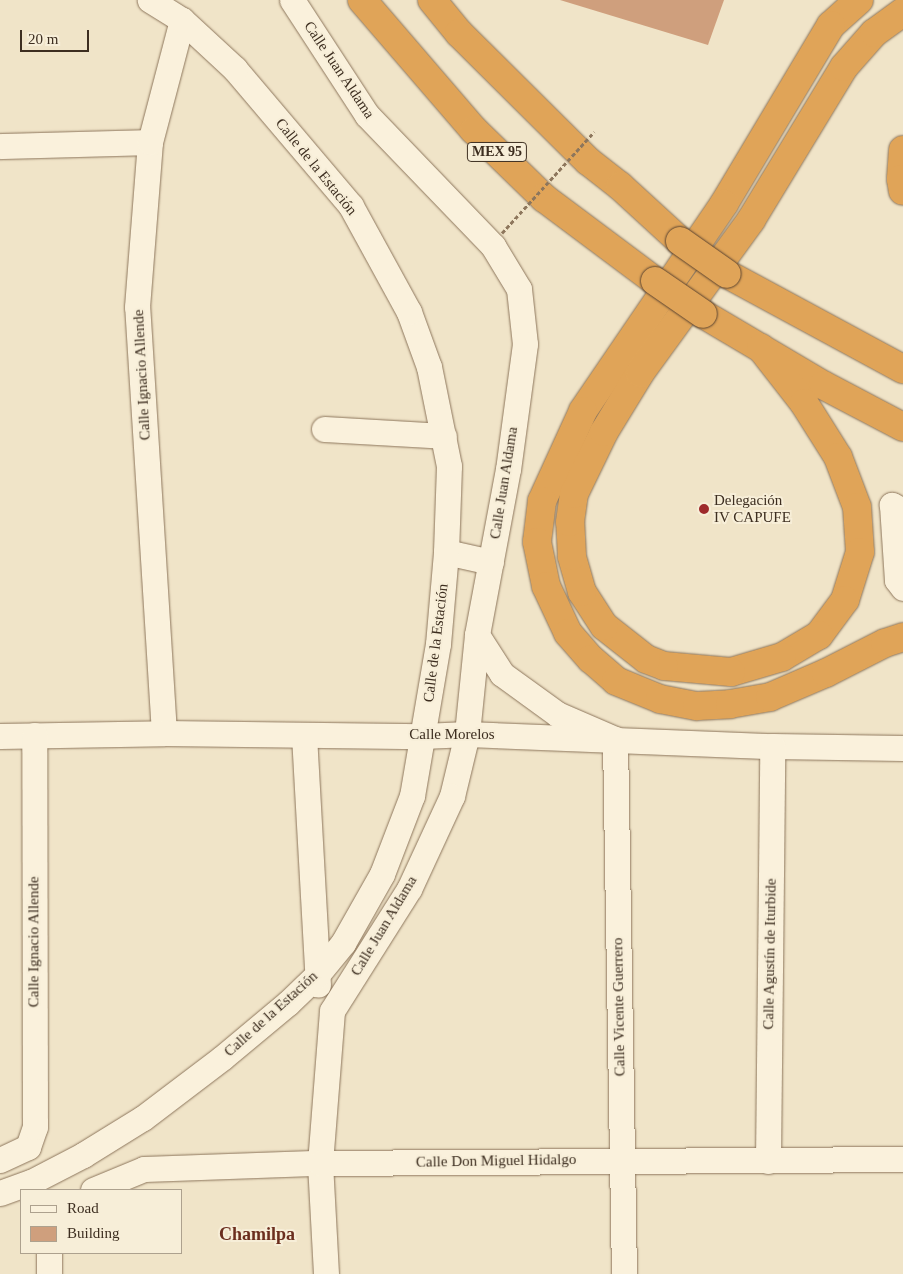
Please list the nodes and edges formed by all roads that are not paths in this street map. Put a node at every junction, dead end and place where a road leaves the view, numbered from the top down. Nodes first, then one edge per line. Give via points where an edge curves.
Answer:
1 (150, 0) edge
2 (292, 0) edge
3 (362, 0) edge
4 (432, 0) edge
5 (859, 0) edge
6 (903, 12) edge
7 (182, 20) junction
8 (150, 142) junction
9 (0, 146) edge
10 (903, 150) edge
11 (903, 192) edge
12 (761, 348) junction
13 (903, 369) edge
14 (903, 427) edge
15 (324, 429) dead end
16 (444, 436) junction
17 (858, 507) junction
18 (898, 508) edge
19 (446, 552) junction
20 (491, 562) junction
21 (903, 588) edge
22 (477, 635) junction
23 (903, 637) edge
24 (164, 733) junction
25 (467, 734) junction
26 (34, 735) junction
27 (304, 735) junction
28 (0, 736) edge
29 (423, 736) junction
30 (615, 739) junction
31 (772, 746) junction
32 (903, 748) edge
33 (316, 976) junction
34 (332, 1011) junction
35 (903, 1159) edge
36 (0, 1160) edge
37 (622, 1160) junction
38 (768, 1161) junction
39 (320, 1163) junction
40 (95, 1189) edge
41 (0, 1193) edge
42 (49, 1254) edge
43 (49, 1274) edge
44 (326, 1274) edge
45 (624, 1274) edge

1 - 7 street, Calle de la Estación
2 - 20 street, Calle Juan Aldama via 367,115 493,246 519,289 526,344
3 - 12 highway, MEX 95, bridge via 474,130 544,198 655,281
4 - 13 highway, bridge via 459,33 588,161 680,241 727,274
5 - 23 highway via 832,25 724,204 583,411 542,501 537,542 546,586 568,633 616,681 660,700 697,706 770,697
6 - 17 highway via 874,33 844,67 751,220 640,373 604,432 574,494 570,522 572,556 582,592 604,626 646,659 664,666 731,672 782,657 819,635 845,600 860,552
7 - 8 street, Calle Ignacio Allende
7 - 16 street, Calle de la Estación via 235,69 351,206 409,312 429,367
8 - 9 street
8 - 24 street, Calle Ignacio Allende via 137,307
10 - 11 highway
12 - 14 highway, MEX 95
12 - 17 highway via 804,403 838,457
15 - 16 street
16 - 19 street, Calle de la Estación via 450,466
17 - 18 street
18 - 21 street via 897,580
19 - 20 street
19 - 29 street, Calle de la Estación via 438,644
20 - 22 street, Calle Juan Aldama
22 - 25 street, Calle Juan Aldama
22 - 30 street via 502,674 557,714
24 - 26 street, Calle Morelos
24 - 27 street, Calle Morelos
25 - 29 street, Calle Morelos
25 - 30 street, Calle Morelos
25 - 34 street, Calle Juan Aldama via 452,796 409,888
26 - 28 street, Calle Morelos
26 - 36 street, Calle Ignacio Allende via 35,1128 28,1147
27 - 29 street, Calle Morelos
27 - 33 street
29 - 33 street, Calle de la Estación via 412,796 382,874 343,943
30 - 31 street, Calle Morelos
30 - 37 street, Calle Vicente Guerrero
31 - 32 street, Calle Morelos
31 - 38 street, Calle Agustín de Iturbide
33 - 34 street
33 - 41 street, Calle de la Estación via 222,1058 143,1118 83,1155 31,1182
34 - 39 street, Calle Juan Aldama
35 - 38 street, Calle Don Miguel Hidalgo
37 - 38 street, Calle Don Miguel Hidalgo
37 - 39 street, Calle Don Miguel Hidalgo
37 - 45 street, Calle Vicente Guerrero
39 - 40 street, Calle Don Miguel Hidalgo via 144,1169
39 - 44 street, Calle Juan Aldama
42 - 43 street

